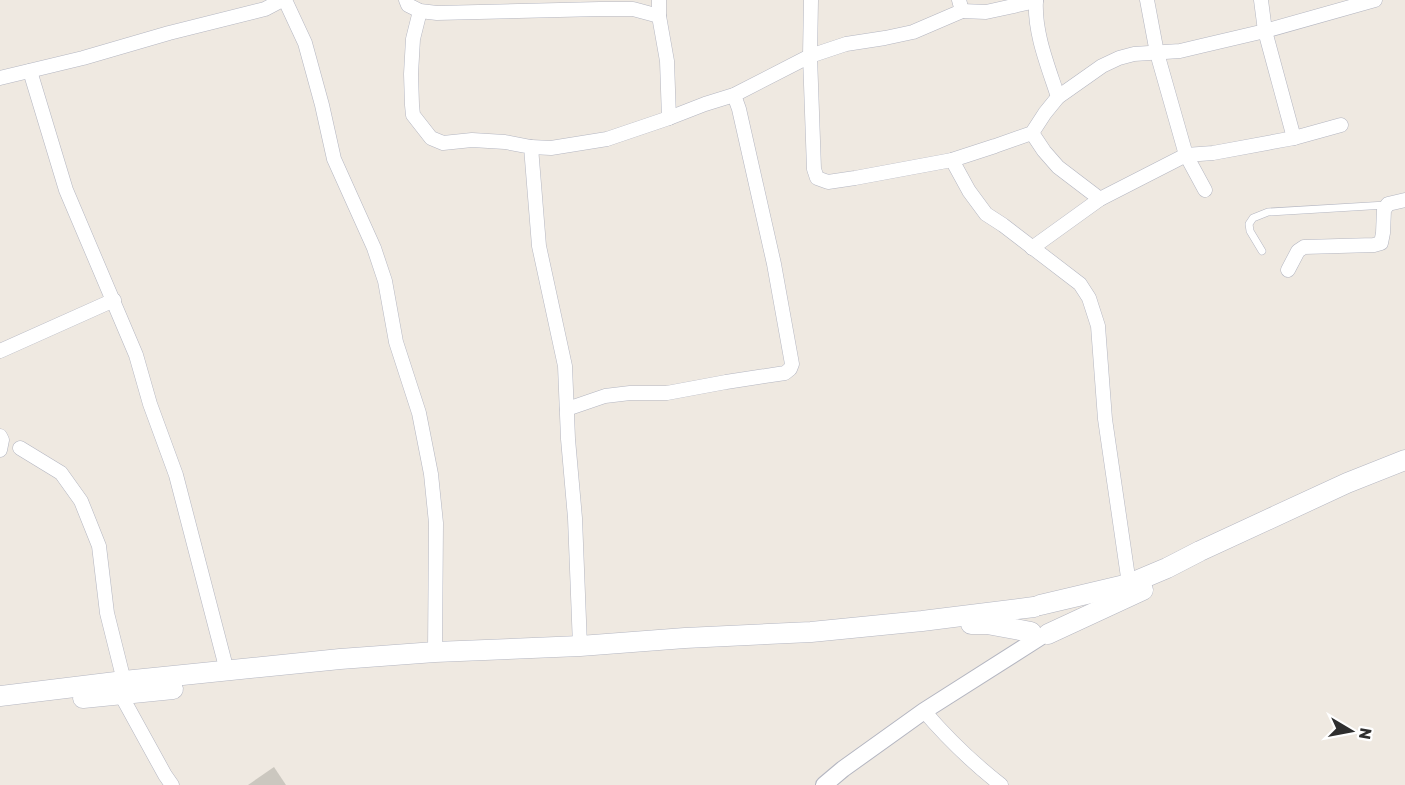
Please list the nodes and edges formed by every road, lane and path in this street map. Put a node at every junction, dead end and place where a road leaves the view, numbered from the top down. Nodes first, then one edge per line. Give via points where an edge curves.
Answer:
1 (283, 0) edge
2 (406, 0) edge
3 (659, 0) edge
4 (811, 0) edge
5 (1036, 0) edge
6 (1147, 0) edge
7 (1261, 0) edge
8 (1375, 0) edge
9 (534, 5) edge
10 (960, 6) edge
11 (420, 11) junction
12 (659, 16) junction
13 (1265, 31) junction
14 (1157, 53) junction
15 (810, 56) junction
16 (30, 71) junction
17 (0, 78) edge
18 (734, 95) junction
19 (1058, 97) junction
20 (669, 118) junction
21 (1341, 125) dead end
22 (1032, 133) junction
23 (1294, 138) junction
24 (531, 147) junction
25 (1186, 154) junction
26 (952, 160) junction
27 (1205, 190) dead end
28 (1100, 199) junction
29 (1405, 200) edge
30 (1388, 204) junction
31 (1032, 248) junction
32 (1262, 251) dead end
33 (1288, 270) dead end
34 (114, 300) junction
35 (0, 351) edge
36 (567, 409) junction
37 (0, 436) edge
38 (20, 448) dead end
39 (0, 450) edge
40 (1405, 460) edge
41 (1405, 472) edge
42 (1129, 584) junction
43 (1034, 623) junction
44 (580, 646) junction
45 (435, 652) junction
46 (227, 671) junction
47 (122, 688) junction
48 (0, 696) edge
49 (0, 707) edge
50 (924, 711) junction
51 (172, 785) edge
52 (824, 785) edge
53 (1001, 785) edge

1 - 16 street via 265,9
1 - 45 street via 305,43 334,159 386,281 396,342 419,413 436,524
2 - 11 street
3 - 12 street
4 - 15 street
5 - 10 street via 986,12
5 - 19 street via 1035,17
6 - 14 street
7 - 13 street
8 - 13 street
9 - 11 street
9 - 12 street via 633,9
10 - 15 street via 913,32 846,44
11 - 24 street via 413,39 412,105 413,114 431,138
12 - 20 street via 668,61
13 - 14 street
13 - 23 street
14 - 19 street via 1119,58
14 - 25 street
15 - 18 street
15 - 26 street via 817,178 828,182
16 - 17 street
16 - 34 street via 66,190
18 - 20 street
18 - 36 street via 774,264 790,369 667,393 605,396
19 - 22 street
20 - 24 street via 608,139 551,148
21 - 23 street
22 - 26 street
22 - 28 street via 1058,167
23 - 25 street
24 - 36 street via 539,246 565,366
25 - 27 street
25 - 28 street
26 - 31 street via 986,214
28 - 31 street
29 - 30 street
30 - 32 lane via 1268,213 1253,218 1250,231
30 - 33 street via 1381,243 1304,247
31 - 42 street via 1080,284 1098,326 1106,419
34 - 35 street
34 - 46 street via 176,475
36 - 44 street
37 - 39 street
38 - 47 street via 60,473 81,501 99,546
40 - 42 main road
41 - 43 main road
42 - 43 main road
43 - 44 main road via 922,621
43 - 47 main road via 951,625 812,643 435,663
43 - 50 street via 1012,656
44 - 45 main road
45 - 46 main road
46 - 47 main road
47 - 48 main road
47 - 49 main road
47 - 51 street
50 - 52 street
50 - 53 street

